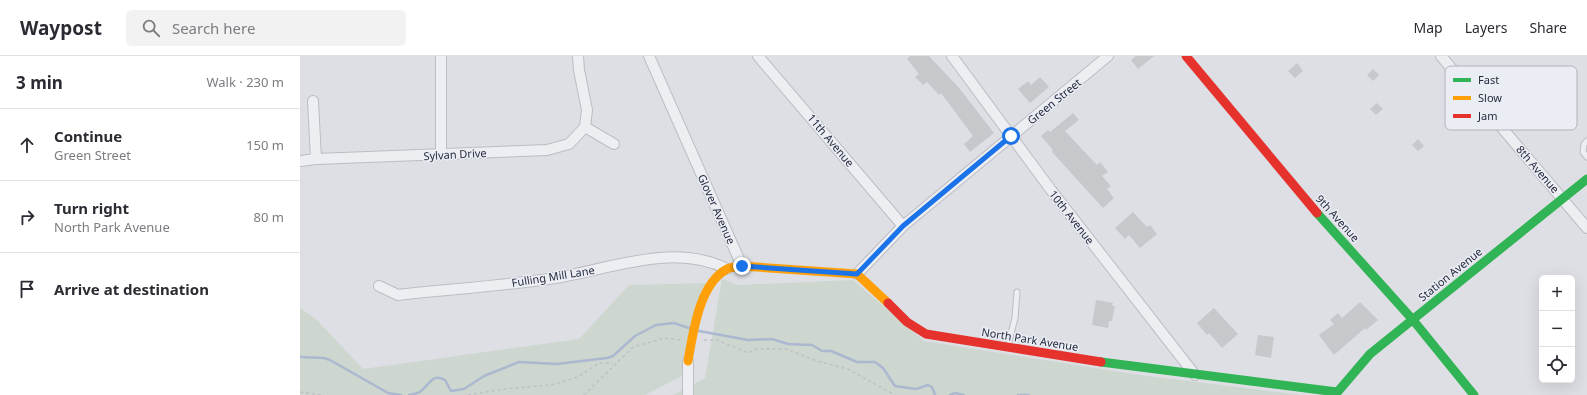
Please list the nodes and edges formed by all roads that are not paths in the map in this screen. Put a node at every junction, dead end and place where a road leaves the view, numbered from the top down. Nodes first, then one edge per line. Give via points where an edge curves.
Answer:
1 (441, 56) edge
2 (578, 56) edge
3 (649, 56) edge
4 (758, 56) edge
5 (952, 56) edge
6 (1108, 56) edge
7 (1186, 56) edge
8 (1441, 56) edge
9 (1450, 66) edge
10 (313, 101) dead end
11 (586, 127) junction
12 (1504, 130) edge
13 (1011, 136) junction
14 (1587, 141) edge
15 (614, 144) dead end
16 (441, 155) junction
17 (1587, 157) edge
18 (316, 159) junction
19 (300, 161) edge
20 (1587, 179) edge
21 (1563, 199) junction
22 (903, 226) junction
23 (1587, 228) edge
24 (742, 266) junction
25 (727, 269) junction
26 (857, 274) junction
27 (379, 286) dead end
28 (1017, 292) dead end
29 (1413, 320) junction
30 (1007, 348) junction
31 (688, 361) joint
32 (1195, 375) junction
33 (1336, 393) edge
34 (688, 395) edge
35 (1474, 395) edge

1 - 16 street
2 - 11 street via 587,110
3 - 24 street, Glover Avenue
4 - 22 street, 11th Avenue
5 - 13 street, 10th Avenue
6 - 13 street, Green Street
7 - 29 street, 9th Avenue via 1297,191
8 - 9 street, 8th Avenue
10 - 18 street
11 - 15 street
11 - 16 street, Sylvan Drive via 569,144 547,150
12 - 21 street, 8th Avenue
13 - 22 street, Green Street
13 - 32 street, 10th Avenue
14 - 17 lane via 1583,152
16 - 18 street, Sylvan Drive
18 - 19 street, Sylvan Drive
20 - 21 street, Station Avenue
21 - 23 street, 8th Avenue
21 - 29 street, Station Avenue
22 - 26 street, Green Street
24 - 25 street
24 - 26 street
25 - 27 street, Fulling Mill Lane via 714,263 684,258 653,258 554,278 398,295
25 - 31 street via 714,281 702,302
26 - 30 street, North Park Avenue via 907,322 926,334
28 - 30 lane
29 - 33 street, Station Avenue via 1370,354
29 - 35 street, 9th Avenue
30 - 32 street, North Park Avenue
31 - 34 street
32 - 33 street, North Park Avenue

